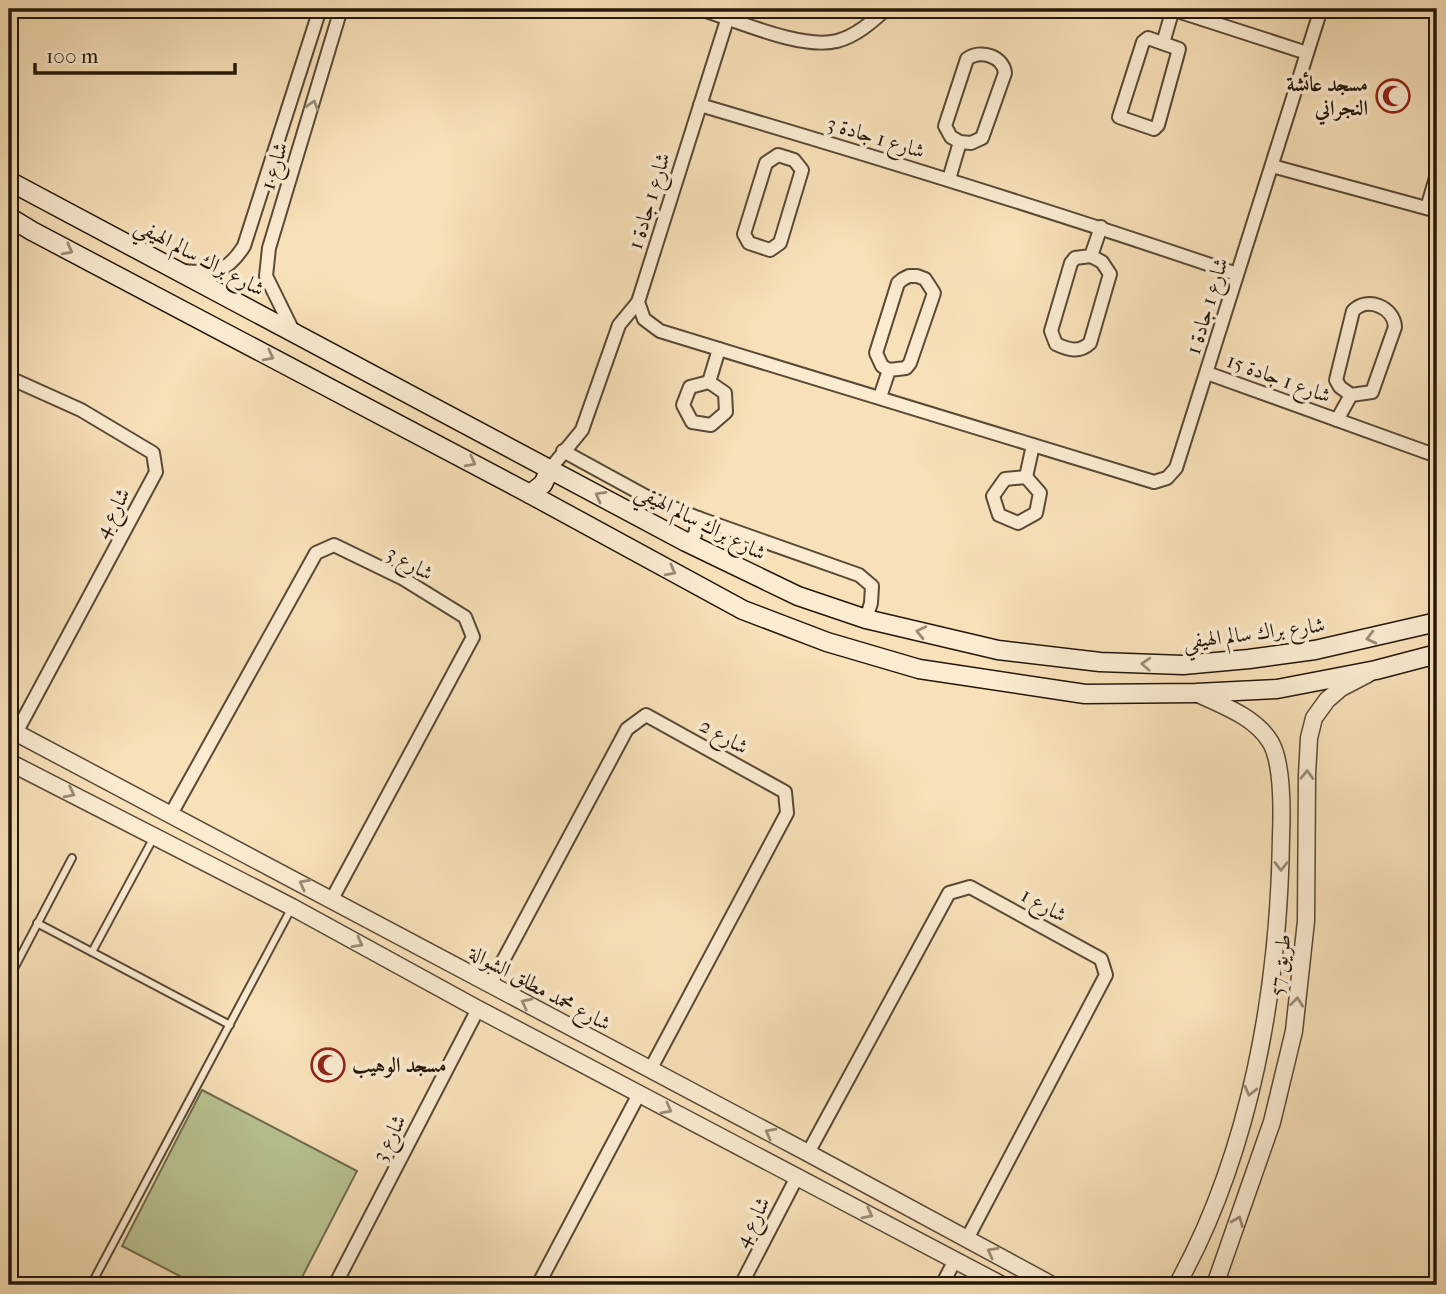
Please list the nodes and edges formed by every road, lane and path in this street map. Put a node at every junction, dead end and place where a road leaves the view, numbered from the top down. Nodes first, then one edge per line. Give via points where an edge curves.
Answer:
1 (320, 9) edge
2 (341, 9) edge
3 (701, 9) edge
4 (886, 9) edge
5 (1172, 9) edge
6 (1321, 9) edge
7 (728, 17) junction
8 (1163, 43) junction
9 (1307, 53) junction
10 (699, 105) junction
11 (793, 132) junction
12 (960, 142) junction
13 (787, 156) junction
14 (1272, 166) junction
15 (1437, 174) edge
16 (948, 179) junction
17 (12, 183) edge
18 (47, 202) junction
19 (1432, 210) edge
20 (255, 214) junction
21 (9, 215) edge
22 (276, 226) junction
23 (1101, 227) junction
24 (32, 231) junction
25 (1091, 256) junction
26 (176, 271) junction
27 (1237, 274) junction
28 (638, 302) junction
29 (293, 331) junction
30 (719, 349) junction
31 (889, 370) junction
32 (1208, 373) junction
33 (9, 381) edge
34 (709, 382) dead end
35 (1350, 395) junction
36 (880, 397) junction
37 (1337, 420) junction
38 (1033, 445) junction
39 (563, 451) junction
40 (1437, 456) edge
41 (550, 469) junction
42 (1026, 477) dead end
43 (530, 494) junction
44 (698, 518) junction
45 (642, 519) junction
46 (686, 542) junction
47 (628, 548) junction
48 (866, 620) junction
49 (1437, 622) edge
50 (1437, 654) edge
51 (1376, 670) junction
52 (1196, 693) junction
53 (12, 731) edge
54 (9, 762) edge
55 (171, 814) junction
56 (154, 836) junction
57 (72, 858) dead end
58 (332, 899) junction
59 (292, 907) junction
60 (37, 923) junction
61 (92, 953) junction
62 (9, 978) edge
63 (490, 985) junction
64 (478, 1009) junction
65 (559, 1020) junction
66 (230, 1025) junction
67 (1262, 1028) junction
68 (1294, 1031) junction
69 (544, 1044) junction
70 (600, 1044) junction
71 (588, 1067) junction
72 (650, 1070) junction
73 (639, 1094) junction
74 (808, 1153) junction
75 (797, 1177) junction
76 (967, 1239) junction
77 (956, 1260) junction
78 (9, 1276) edge
79 (26, 1285) edge
80 (91, 1285) edge
81 (335, 1285) edge
82 (538, 1285) edge
83 (741, 1285) edge
84 (942, 1285) edge
85 (1002, 1285) edge
86 (1052, 1285) edge
87 (1177, 1285) edge
88 (1215, 1285) edge

1 - 20 street, شارع 1
22 -> 2 street, شارع 1
3 - 7 street
4 - 7 street via 863,29 835,41 796,40
5 - 8 street
5 - 9 street
6 - 9 street, شارع 1 جادة 1
7 - 10 street, شارع 1 جادة 1
8 - 8 street via 1179,51 1157,127 1121,119 1119,113 1144,40
9 - 14 street, شارع 1 جادة 1
10 - 11 street, شارع 1 جادة 3
10 - 28 street, شارع 1 جادة 1
11 - 13 street, شارع 1 جادة 3
11 - 16 street, شارع 1 جادة 3
12 - 12 street, شارع 1 جادة 3 via 950,137 945,125 967,58 977,53 988,55 1000,61 1005,73 982,138
12 - 16 street, شارع 1 جادة 3
13 - 13 street via 778,155 766,163 744,234 749,243 770,250 780,243 802,170
14 - 19 street
14 - 27 street, شارع 1 جادة 1
15 - 19 street
16 - 23 street, شارع 1 جادة 3
17 - 18 main road, شارع براك سالم الهيفي
17 - 21 main road via 17,202
18 - 24 main road via 32,214
18 - 26 main road, شارع براك سالم الهيفي
20 - 22 street via 258,223
20 - 26 street, شارع 1 via 234,262 219,270
21 - 24 main road
22 - 29 street, شارع 1 via 266,276
23 - 25 street
23 - 27 street, شارع 1 جادة 3
24 -> 43 main road
25 - 25 street via 1071,263 1051,331 1056,344 1066,349 1077,350 1090,343 1110,274 1108,267
26 - 29 main road, شارع براك سالم الهيفي
27 - 32 street, شارع 1 جادة 1
28 - 30 street, شارع 1 جادة 1 via 644,319 660,331
28 - 39 street via 619,324 582,430
29 - 41 main road, شارع براك سالم الهيفي
30 - 34 street
30 - 36 street, شارع 1 جادة 1
31 - 31 street via 876,353 898,283 917,276 925,279 934,293 910,363
31 - 36 street
32 - 37 street, شارع 1 جادة 15
32 - 38 street, شارع 1 جادة 1 via 1176,468 1161,481
33 - 53 street, شارع 4 via 82,410 153,453 156,472
35 - 35 street, شارع 1 جادة 15 via 1336,380 1353,311 1366,303 1389,310 1395,327 1372,392
35 - 37 street, شارع 1 جادة 15
36 - 38 street, شارع 1 جادة 1
37 - 40 street, شارع 1 جادة 15
38 - 42 street
39 - 41 street
39 - 44 street via 649,498
41 - 43 main road via 544,484
45 -> 41 main road, شارع براك سالم الهيفي
43 - 47 main road
44 - 46 street via 695,535
44 - 48 street via 859,575 872,586
45 - 46 main road, شارع براك سالم الهيفي
45 - 47 main road via 625,528
46 - 48 main road, شارع براك سالم الهيفي via 797,596
47 -> 52 main road via 743,610 827,642 919,669 1085,694
49 -> 48 main road, شارع براك سالم الهيفي via 1315,650 1183,665 1100,662 998,650
50 - 51 main road
51 - 52 main road via 1277,689
68 -> 51 street, طريق 57 via 1306,921 1307,775 1314,718 1341,688
52 -> 67 street, طريق 57 via 1258,728 1278,762 1280,877
53 - 55 street, شارع محمد مطلق الشوالة
54 -> 56 street
58 -> 55 street, شارع محمد مطلق الشوالة
55 - 58 street, شارع 3 via 316,553 334,545 402,578 465,617 473,636
56 - 59 street
56 - 61 lane
57 - 60 lane
58 - 63 street, شارع محمد مطلق الشوالة
59 -> 64 street
59 - 66 lane
60 - 61 lane
60 - 62 lane
61 - 66 lane
65 -> 63 street, شارع محمد مطلق الشوالة
63 - 72 street, شارع 2 via 627,729 646,715 785,792 787,813
64 - 69 street
64 - 81 street, شارع 3
65 - 69 street via 560,1037
65 - 70 street, شارع محمد مطلق الشوالة
66 - 80 lane
67 - 68 street via 1277,1025
67 -> 87 street, طريق 57 via 1239,1134 1196,1248
88 -> 68 street, طريق 57 via 1272,1122
69 - 71 street
70 - 71 street via 588,1043 582,1050 580,1057
70 - 72 street, شارع محمد مطلق الشوالة
71 - 73 street
74 -> 72 street, شارع محمد مطلق الشوالة
73 -> 75 street
73 - 82 street
74 - 76 street, شارع محمد مطلق الشوالة
74 - 76 street, شارع 1 via 949,893 970,887 1101,959 1106,975
75 -> 77 street
75 - 83 street, شارع 4
86 -> 76 street, شارع محمد مطلق الشوالة
77 - 84 street
77 - 85 street
78 - 79 lane

